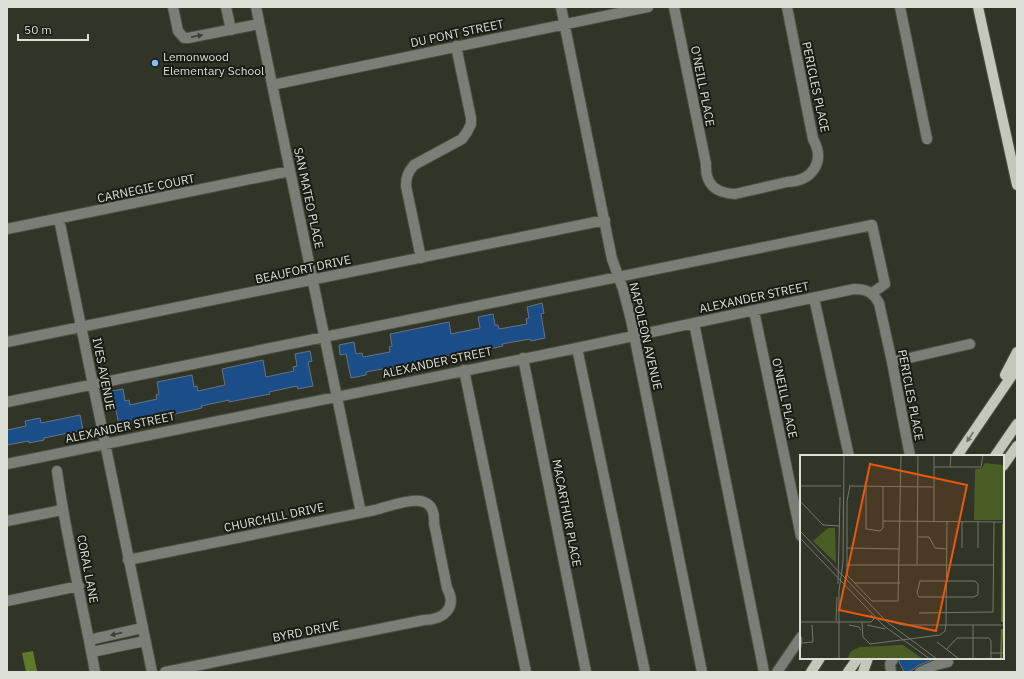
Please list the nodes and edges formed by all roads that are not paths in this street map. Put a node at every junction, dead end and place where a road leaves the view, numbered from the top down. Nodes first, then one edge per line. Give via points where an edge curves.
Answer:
1 (173, 7) edge
2 (226, 7) edge
3 (256, 7) edge
4 (561, 7) edge
5 (648, 7) edge
6 (674, 7) edge
7 (787, 7) edge
8 (900, 7) edge
9 (978, 7) edge
10 (260, 24) junction
11 (565, 24) junction
12 (231, 30) junction
13 (456, 46) junction
14 (272, 85) junction
15 (927, 138) dead end
16 (290, 171) junction
17 (813, 171) joint
18 (1017, 185) edge
19 (59, 219) junction
20 (605, 220) junction
21 (7, 230) edge
22 (421, 258) junction
23 (619, 277) junction
24 (313, 280) junction
25 (872, 294) junction
26 (814, 298) junction
27 (754, 311) junction
28 (694, 323) junction
29 (81, 327) junction
30 (634, 336) junction
31 (324, 337) junction
32 (7, 342) edge
33 (970, 344) dead end
34 (577, 348) junction
35 (1017, 352) edge
36 (523, 358) junction
37 (892, 362) junction
38 (1017, 368) edge
39 (464, 370) junction
40 (92, 384) junction
41 (337, 396) junction
42 (7, 402) edge
43 (983, 418) junction
44 (1017, 424) edge
45 (105, 444) junction
46 (1017, 446) edge
47 (849, 455) edge
48 (910, 455) edge
49 (958, 455) edge
50 (997, 455) edge
51 (7, 464) edge
52 (1004, 465) edge
53 (57, 471) dead end
54 (62, 510) junction
55 (361, 513) junction
56 (7, 521) edge
57 (800, 531) edge
58 (128, 560) junction
59 (79, 586) junction
60 (7, 601) edge
61 (449, 609) joint
62 (142, 628) junction
63 (800, 638) edge
64 (89, 640) junction
65 (145, 640) junction
66 (92, 652) junction
67 (819, 659) edge
68 (857, 659) edge
69 (868, 659) edge
70 (893, 659) edge
71 (948, 662) dead end
72 (95, 672) edge
73 (152, 672) edge
74 (165, 672) edge
75 (526, 672) edge
76 (586, 672) edge
77 (645, 672) edge
78 (702, 672) edge
79 (764, 672) edge
80 (777, 672) edge
81 (811, 672) edge
82 (848, 672) edge
83 (863, 672) edge
84 (891, 672) edge
85 (920, 672) edge

1 -> 12 street via 178,31 184,38
2 - 12 street
3 - 10 street, SAN MATEO PLACE
4 - 11 street, NAPOLEON AVENUE
5 - 11 street, DU PONT STREET
6 - 17 street, O'NEILL PLACE via 706,164 706,175 716,190 735,194 796,182
7 - 17 street, PERICLES PLACE via 813,139 818,151
8 - 15 street
9 - 18 main road
10 - 12 street
10 - 14 street, SAN MATEO PLACE
11 - 13 street, DU PONT STREET
11 - 20 street, NAPOLEON AVENUE
13 - 14 street, DU PONT STREET
13 - 22 street via 471,124 462,139 414,165 406,178
14 - 16 street, SAN MATEO PLACE
16 - 19 street, CARNEGIE COURT
16 - 24 street, SAN MATEO PLACE
19 - 21 street, CARNEGIE COURT
19 - 29 street, IVES AVENUE
20 - 22 street, BEAUFORT DRIVE
20 - 23 street, NAPOLEON AVENUE via 612,259
22 - 24 street, BEAUFORT DRIVE
23 - 25 street via 872,225 885,284
23 - 30 street, NAPOLEON AVENUE
23 - 31 street
24 - 29 street, BEAUFORT DRIVE
24 - 31 street, SAN MATEO PLACE
25 - 26 street, ALEXANDER STREET via 863,289 854,289
25 - 37 street, PERICLES PLACE via 881,308
26 - 27 street, ALEXANDER STREET
26 - 47 street
27 - 28 street, ALEXANDER STREET
27 - 57 street, O'NEILL PLACE
28 - 30 street, ALEXANDER STREET
28 - 79 street
29 - 32 street, BEAUFORT DRIVE
29 - 40 street, IVES AVENUE
30 - 34 street, ALEXANDER STREET
30 - 78 street, NAPOLEON AVENUE
31 - 40 street
31 - 41 street, SAN MATEO PLACE
33 - 37 street
34 - 36 street, ALEXANDER STREET
34 - 77 street
35 - 43 main road
36 - 39 street, ALEXANDER STREET
36 - 76 street, MACARTHUR PLACE
37 - 48 street, PERICLES PLACE
38 - 43 main road
39 - 41 street, ALEXANDER STREET
39 - 75 street
40 - 42 street
40 - 45 street, IVES AVENUE
41 - 45 street, ALEXANDER STREET
41 - 55 street, SAN MATEO PLACE
43 -> 49 main road
44 - 50 main road
45 - 51 street, ALEXANDER STREET
45 - 58 street, IVES AVENUE
46 - 52 main road
53 - 54 street, CORAL LANE
54 - 56 street
54 - 59 street, CORAL LANE
55 - 58 street, CHURCHILL DRIVE
55 - 61 street, CHURCHILL DRIVE via 408,500 429,505 434,516 447,588 451,597
58 - 62 street, IVES AVENUE
59 - 60 street
59 - 64 street, CORAL LANE
61 - 74 street, BYRD DRIVE via 436,619
62 -> 64 street
62 - 65 street, IVES AVENUE
63 - 80 street
64 - 66 street, CORAL LANE
65 - 66 street
65 - 73 street, IVES AVENUE
66 - 72 street, CORAL LANE
67 - 81 main road
68 - 82 main road
69 - 83 main road
70 - 84 street via 890,664
71 - 85 street

